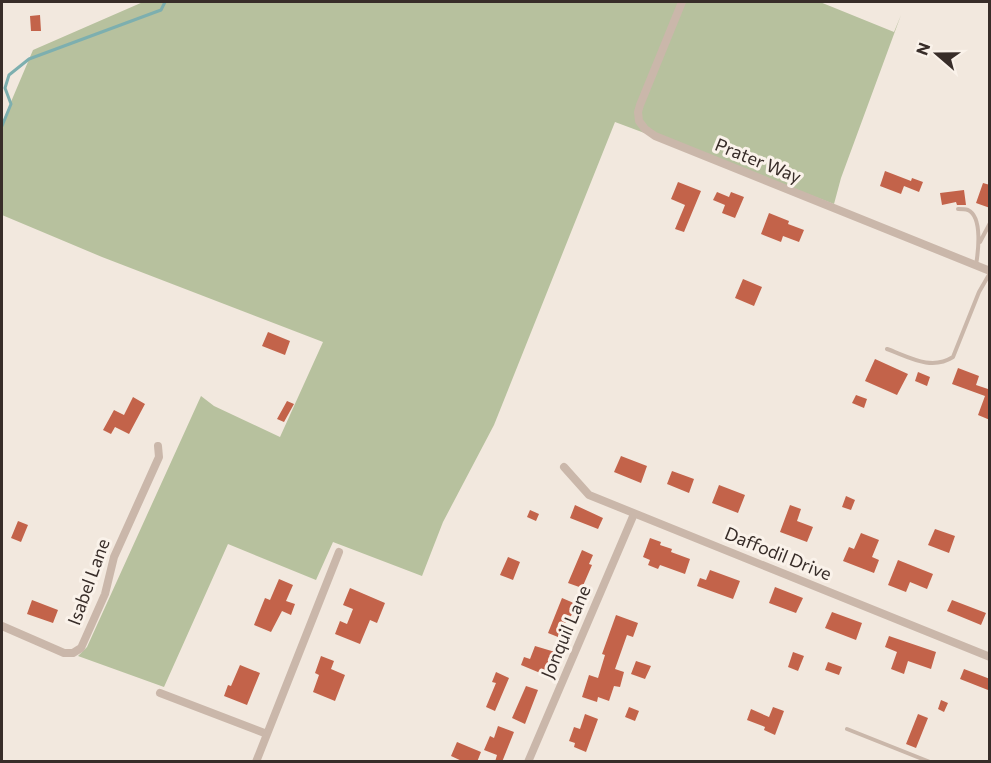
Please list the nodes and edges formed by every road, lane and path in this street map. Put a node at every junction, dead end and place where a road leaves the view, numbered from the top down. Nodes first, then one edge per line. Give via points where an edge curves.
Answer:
1 (682, 2) edge
2 (958, 208) dead end
3 (990, 223) edge
4 (979, 243) junction
5 (976, 266) junction
6 (990, 272) edge
7 (887, 349) dead end
8 (158, 446) dead end
9 (564, 467) dead end
10 (634, 514) junction
11 (339, 552) dead end
12 (2, 626) edge
13 (990, 657) edge
14 (160, 693) dead end
15 (847, 729) dead end
16 (267, 734) junction
17 (256, 762) edge
18 (528, 762) edge
19 (930, 762) edge

1 - 5 street, Prater Way via 640,105 638,117 645,129
2 - 4 lane via 973,215
3 - 4 lane
4 - 5 lane
5 - 6 street, Prater Way
6 - 7 lane via 953,357 944,363 927,364
8 - 12 street, Isabel Lane via 159,457 114,557 105,594 81,648 64,653
9 - 10 street, Daffodil Drive via 589,495
10 - 13 street, Daffodil Drive
10 - 18 street, Jonquil Lane
11 - 16 street
14 - 16 street
15 - 19 lane
16 - 17 street

